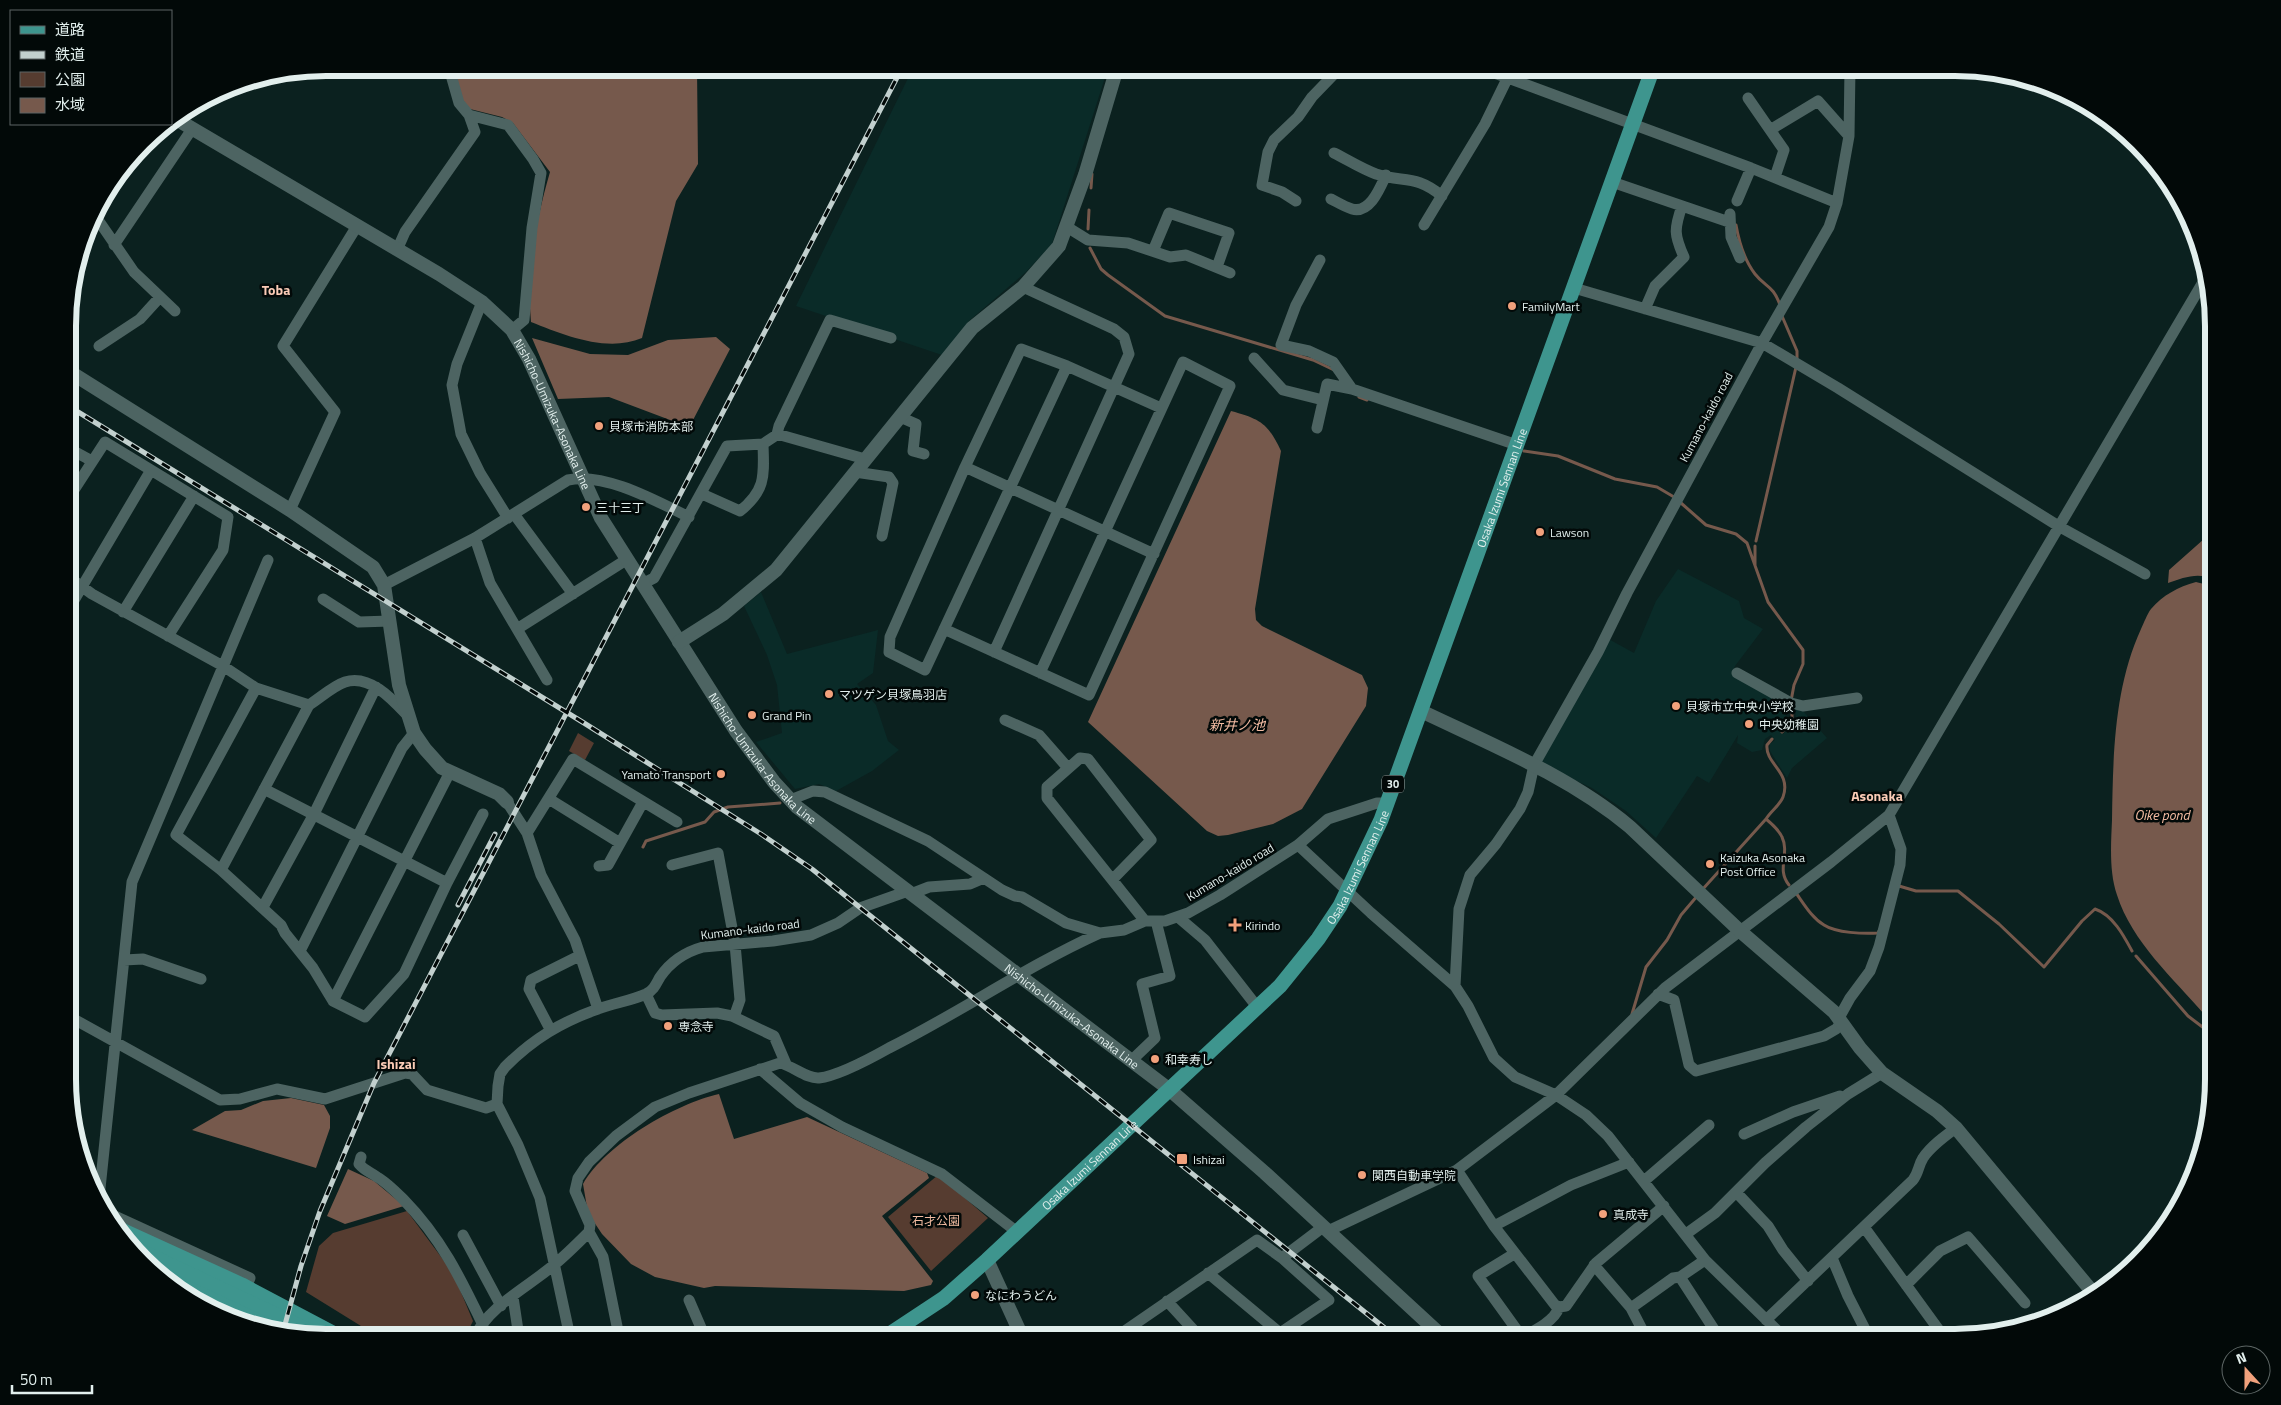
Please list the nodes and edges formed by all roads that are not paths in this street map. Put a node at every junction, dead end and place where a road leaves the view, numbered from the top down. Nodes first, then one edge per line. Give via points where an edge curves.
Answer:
1 (445, 76) edge
2 (451, 76) edge
3 (1114, 76) edge
4 (1332, 76) edge
5 (1505, 76) edge
6 (1650, 76) edge
7 (1850, 76) edge
8 (1508, 77) junction
9 (1748, 98) dead end
10 (459, 103) junction
11 (469, 115) junction
12 (182, 123) edge
13 (1633, 125) junction
14 (192, 129) junction
15 (1770, 130) junction
16 (1849, 136) junction
17 (1334, 153) dead end
18 (1751, 168) junction
19 (1386, 175) junction
20 (1774, 177) junction
21 (1612, 182) junction
22 (1442, 196) junction
23 (1330, 199) dead end
24 (1296, 201) dead end
25 (1737, 201) dead end
26 (1837, 203) junction
27 (1682, 206) junction
28 (99, 222) edge
29 (357, 226) junction
30 (1424, 226) dead end
31 (1067, 227) junction
32 (114, 245) junction
33 (397, 250) junction
34 (1153, 251) junction
35 (1740, 258) dead end
36 (1320, 260) dead end
37 (1217, 268) junction
38 (1230, 273) dead end
39 (2201, 284) edge
40 (1023, 287) junction
41 (1574, 288) junction
42 (160, 297) junction
43 (482, 302) junction
44 (1645, 309) junction
45 (175, 310) dead end
46 (512, 330) junction
47 (891, 338) dead end
48 (1762, 343) junction
49 (99, 346) dead end
50 (1254, 358) dead end
51 (1067, 366) junction
52 (76, 376) edge
53 (1114, 388) junction
54 (1352, 389) junction
55 (1324, 400) junction
56 (1161, 408) junction
57 (900, 417) junction
58 (1316, 428) dead end
59 (778, 434) junction
60 (763, 444) junction
61 (1517, 445) junction
62 (76, 452) edge
63 (924, 454) dead end
64 (865, 459) junction
65 (92, 461) junction
66 (965, 468) junction
67 (151, 470) junction
68 (855, 472) junction
69 (581, 478) junction
70 (76, 486) edge
71 (1010, 489) junction
72 (702, 494) junction
73 (194, 496) junction
74 (290, 510) junction
75 (1058, 511) junction
76 (511, 516) junction
77 (689, 517) junction
78 (2060, 527) junction
79 (1105, 532) junction
80 (882, 536) dead end
81 (475, 538) junction
82 (1154, 554) junction
83 (268, 560) dead end
84 (626, 560) junction
85 (2145, 574) dead end
86 (76, 582) edge
87 (642, 584) junction
88 (384, 585) junction
89 (82, 586) junction
90 (573, 594) junction
91 (76, 596) edge
92 (323, 599) dead end
93 (123, 612) junction
94 (390, 621) junction
95 (944, 628) junction
96 (517, 629) junction
97 (168, 636) junction
98 (679, 642) junction
99 (994, 652) junction
100 (223, 666) junction
101 (1040, 673) junction
102 (1737, 673) dead end
103 (547, 680) dead end
104 (376, 687) junction
105 (256, 688) junction
106 (1857, 698) dead end
107 (309, 704) junction
108 (1421, 710) junction
109 (407, 715) junction
110 (1005, 720) dead end
111 (414, 733) junction
112 (1534, 766) junction
113 (1068, 768) junction
114 (450, 772) junction
115 (264, 789) junction
116 (549, 799) junction
117 (790, 800) junction
118 (507, 802) joint
119 (643, 802) junction
120 (1387, 803) junction
121 (314, 814) junction
122 (483, 814) dead end
123 (1889, 815) junction
124 (677, 822) dead end
125 (527, 833) junction
126 (356, 836) junction
127 (620, 843) junction
128 (1298, 845) junction
129 (404, 861) junction
130 (672, 865) dead end
131 (599, 866) dead end
132 (221, 870) junction
133 (984, 878) junction
134 (1112, 879) junction
135 (447, 883) junction
136 (909, 892) junction
137 (1348, 892) junction
138 (263, 907) junction
139 (1178, 917) junction
140 (1151, 921) junction
141 (1740, 932) junction
142 (1100, 933) junction
143 (734, 944) junction
144 (300, 951) junction
145 (579, 956) junction
146 (124, 960) junction
147 (1021, 976) junction
148 (201, 979) dead end
149 (1455, 986) junction
150 (646, 994) junction
151 (1658, 994) junction
152 (333, 1001) junction
153 (1258, 1008) junction
154 (598, 1009) junction
155 (734, 1018) junction
156 (76, 1020) edge
157 (1841, 1020) junction
158 (550, 1029) junction
159 (115, 1040) junction
160 (1132, 1060) junction
161 (786, 1064) junction
162 (760, 1070) junction
163 (1882, 1073) junction
164 (1170, 1090) junction
165 (1848, 1094) junction
166 (1556, 1095) junction
167 (498, 1104) junction
168 (1709, 1125) dead end
169 (1956, 1128) junction
170 (1744, 1134) dead end
171 (361, 1157) dead end
172 (1629, 1162) junction
173 (1457, 1170) junction
174 (1644, 1181) junction
175 (100, 1185) edge
176 (1736, 1192) junction
177 (1664, 1206) junction
178 (119, 1218) edge
179 (1494, 1226) junction
180 (1864, 1227) junction
181 (1325, 1229) junction
182 (589, 1232) junction
183 (1017, 1232) junction
184 (129, 1233) edge
185 (1686, 1234) junction
186 (463, 1235) dead end
187 (1514, 1254) junction
188 (151, 1256) edge
189 (1282, 1258) junction
190 (1832, 1258) junction
191 (987, 1260) junction
192 (1705, 1260) junction
193 (555, 1265) junction
194 (1594, 1265) junction
195 (1208, 1273) junction
196 (1680, 1277) junction
197 (1808, 1281) junction
198 (1906, 1285) junction
199 (2090, 1289) edge
200 (196, 1292) edge
201 (513, 1297) junction
202 (689, 1300) dead end
203 (1167, 1301) junction
204 (2025, 1303) dead end
205 (501, 1306) junction
206 (1559, 1308) junction
207 (1631, 1308) junction
208 (236, 1312) edge
209 (242, 1314) edge
210 (1766, 1320) junction
211 (483, 1325) junction
212 (302, 1327) edge
213 (323, 1329) edge
214 (481, 1329) edge
215 (518, 1329) edge
216 (568, 1329) edge
217 (618, 1329) edge
218 (702, 1329) edge
219 (897, 1329) edge
220 (1019, 1329) edge
221 (1132, 1329) edge
222 (1193, 1329) edge
223 (1270, 1329) edge
224 (1286, 1329) edge
225 (1434, 1329) edge
226 (1516, 1329) edge
227 (1544, 1329) edge
228 (1642, 1329) edge
229 (1713, 1329) edge
230 (1776, 1329) edge
231 (1865, 1329) edge
232 (1938, 1329) edge

1 - 10 street
2 - 10 street
3 - 31 street
4 - 24 street via 1274,140 1268,152 1262,185
5 - 8 street
6 - 13 main road, Osaka Izumi Sennan Line / 30
7 - 16 street, Kumano-kaido road
8 - 13 street
8 - 22 street via 1485,124
9 - 15 street
10 - 11 street
11 - 33 street via 475,132 405,232
11 - 46 street via 508,125 541,172 532,228 524,320
12 - 14 street, Nishicho-Umizuka-Asonaka Line
13 - 18 street
13 - 21 main road, Osaka Izumi Sennan Line / 30
14 - 29 street, Nishicho-Umizuka-Asonaka Line
14 - 32 street
15 - 16 street via 1818,101
15 - 20 street via 1784,150
16 - 26 street, Kumano-kaido road
17 - 19 street via 1377,174
18 - 20 street
18 - 25 street
19 - 22 street via 1415,180
19 - 23 street via 1374,199 1363,208 1354,210
20 - 26 street
21 - 27 street
21 - 41 main road, Osaka Izumi Sennan Line / 30
22 - 30 street
26 - 48 street, Kumano-kaido road via 1829,227
27 - 35 street via 1730,218 1731,237
27 - 44 street via 1675,233 1684,257 1656,286
28 - 32 street
29 - 33 street, Nishicho-Umizuka-Asonaka Line
29 - 74 street via 283,346 335,412
31 - 34 street via 1088,240 1128,243
31 - 40 street via 1059,246
32 - 42 street via 134,272
33 - 43 street, Nishicho-Umizuka-Asonaka Line
34 - 37 street via 1170,257 1186,255
34 - 37 street via 1169,212 1229,233
36 - 54 street via 1296,305 1281,345 1309,351 1333,362
37 - 38 street
39 - 78 street
40 - 53 street via 1114,329 1124,337 1129,354
40 - 57 street via 972,328
41 - 44 street
41 - 61 main road, Osaka Izumi Sennan Line / 30
42 - 45 street
42 - 49 street via 140,319
43 - 46 street, Nishicho-Umizuka-Asonaka Line
43 - 76 street via 452,385 461,434 480,473
44 - 48 street
46 - 69 street, Nishicho-Umizuka-Asonaka Line via 529,359
47 - 59 street via 830,320
48 - 78 street
48 - 112 street, Kumano-kaido road
50 - 55 street via 1283,390
51 - 53 street
51 - 66 street via 1021,349
51 - 71 street
52 - 74 street
53 - 56 street
53 - 75 street
54 - 55 street via 1327,384
54 - 61 street
55 - 58 street
56 - 79 street
56 - 82 street via 1183,362 1230,386
57 - 63 street via 916,424 913,450
57 - 64 street
59 - 60 street
59 - 64 street
60 - 72 street via 727,446
60 - 72 street via 764,479 752,501 740,512
61 - 108 main road, Osaka Izumi Sennan Line / 30
62 - 65 street
64 - 68 street
65 - 67 street via 105,442
65 - 70 street
66 - 71 street
66 - 95 street via 890,637 889,652 925,670
67 - 73 street
67 - 89 street
68 - 80 street via 890,477 893,483
68 - 98 street via 776,570 723,614
69 - 76 street via 568,480
69 - 77 street via 602,481
69 - 84 street, Nishicho-Umizuka-Asonaka Line
71 - 75 street
71 - 95 street
72 - 77 street
73 - 93 street
73 - 97 street via 228,517 222,550
74 - 88 street via 374,567
75 - 79 street
75 - 99 street
76 - 81 street
76 - 90 street
77 - 87 street via 654,578
78 - 85 street
78 - 123 street
79 - 82 street
79 - 101 street
81 - 88 street
81 - 96 street via 490,583
82 - 101 street via 1089,695
83 - 100 street
84 - 87 street, Nishicho-Umizuka-Asonaka Line
84 - 90 street
86 - 89 street
87 - 98 street, Nishicho-Umizuka-Asonaka Line
88 - 94 street
89 - 91 street
89 - 93 street
90 - 96 street
92 - 94 street via 335,612 358,622
93 - 97 street
94 - 109 street via 399,685
95 - 99 street
96 - 103 street
97 - 100 street
98 - 117 street, Nishicho-Umizuka-Asonaka Line via 758,762
99 - 101 street
100 - 105 street
100 - 146 street via 132,882
102 - 106 street via 1791,703 1803,706
104 - 107 street via 348,681
104 - 109 street
104 - 121 street
105 - 107 street
105 - 132 street via 176,835
107 - 115 street
108 - 112 street
108 - 120 main road, Osaka Izumi Sennan Line / 30
109 - 111 street
110 - 113 street via 1039,735
111 - 114 street via 424,750
111 - 126 street via 402,748
112 - 141 street via 1611,811
112 - 149 street, Kumano-kaido road via 1520,809 1470,875 1459,909
113 - 134 street via 1047,787 1047,798
113 - 134 street via 1080,758 1088,759 1151,840
114 - 118 street via 499,794
114 - 129 street
115 - 121 street
115 - 132 street
116 - 119 street via 573,759
116 - 125 street
116 - 127 street
117 - 133 street via 814,791 825,792 921,838
117 - 136 street, Nishicho-Umizuka-Asonaka Line
118 - 125 street
119 - 124 street
119 - 127 street
120 - 128 street, Kumano-kaido road via 1377,803 1328,819
120 - 137 main road, Osaka Izumi Sennan Line / 30
121 - 126 street
121 - 138 street
122 - 135 street
123 - 141 street
123 - 157 street via 1901,849 1900,866 1870,971 1850,998
125 - 145 street via 541,875
126 - 129 street
126 - 144 street
127 - 131 street via 608,865
128 - 137 street
128 - 139 street, Kumano-kaido road via 1220,896
129 - 135 street
129 - 152 street
130 - 143 street via 718,853
132 - 138 street
133 - 136 street, Kumano-kaido road via 970,884
133 - 142 street, Kumano-kaido road via 1066,923
134 - 140 street
135 - 152 street via 404,974 365,1017
136 - 143 street, Kumano-kaido road via 860,908 838,924 812,935
136 - 147 street, Nishicho-Umizuka-Asonaka Line
137 - 149 street
137 - 153 main road, Osaka Izumi Sennan Line / 30 via 1304,957
138 - 144 street
139 - 140 street, Kumano-kaido road
139 - 153 street via 1205,940
140 - 142 street, Kumano-kaido road via 1124,930
140 - 160 street via 1170,976 1142,984 1155,1038
141 - 151 street
141 - 157 street
142 - 147 street via 1061,951
143 - 150 street, Kumano-kaido road via 703,947 682,955
143 - 155 street via 740,1000
144 - 152 street
145 - 154 street
145 - 158 street via 531,980 529,989
146 - 148 street via 143,960
146 - 159 street
147 - 160 street, Nishicho-Umizuka-Asonaka Line
147 - 161 street via 859,1064 819,1078
149 - 166 street via 1494,1058 1514,1077
150 - 154 street
150 - 155 street via 655,1013 662,1015 717,1014
151 - 157 street via 1674,1000 1689,1066 1696,1072 1824,1036 1836,1029
151 - 166 street
153 - 164 main road, Osaka Izumi Sennan Line / 30
154 - 158 street
155 - 161 street via 774,1036
156 - 159 street
157 - 163 street
158 - 167 street via 500,1074
159 - 167 street via 220,1100 240,1100 277,1089 325,1099 405,1073 412,1074 427,1090 486,1108
159 - 175 street
160 - 164 street, Nishicho-Umizuka-Asonaka Line
161 - 162 street
162 - 182 street via 655,1107 616,1136 589,1162 578,1178 575,1191 590,1225
162 - 183 street via 809,1108 842,1127 942,1174
163 - 165 street
163 - 169 street
164 - 181 street, Nishicho-Umizuka-Asonaka Line
164 - 183 main road, Osaka Izumi Sennan Line / 30
165 - 170 street via 1793,1112
165 - 176 street via 1765,1163
166 - 172 street via 1586,1115
166 - 173 street
167 - 193 street via 540,1198
168 - 174 street
169 - 180 street via 1929,1151 1913,1180
169 - 199 street
171 - 211 street via 359,1164 365,1171 378,1177 430,1229 458,1270
172 - 174 street
172 - 179 street via 1571,1185
173 - 179 street
173 - 181 street
174 - 177 street
176 - 185 street via 1715,1213
176 - 197 street via 1768,1226
177 - 185 street
177 - 194 street
178 - 208 street via 250,1278
179 - 187 street
180 - 190 street
180 - 198 street
181 - 189 street
181 - 225 street, Nishicho-Umizuka-Asonaka Line
182 - 193 street
182 - 217 street via 603,1257
183 - 191 main road, Osaka Izumi Sennan Line / 30
184 - 213 main road via 242,1285
185 - 192 street
186 - 205 street
187 - 206 street
187 - 226 street via 1478,1276
188 - 212 main road
189 - 195 street via 1257,1240
189 - 224 street via 1329,1300
190 - 197 street
190 - 231 street
191 - 219 main road, Osaka Izumi Sennan Line / 30 via 944,1298
191 - 220 street
192 - 196 street
192 - 210 street
193 - 201 street
193 - 216 street
194 - 206 street via 1566,1306
194 - 207 street
195 - 203 street
195 - 223 street
196 - 207 street via 1673,1278
196 - 229 street
197 - 210 street
198 - 204 street via 1940,1251 1968,1237
198 - 232 street
200 - 209 main road
201 - 205 street
201 - 215 street
202 - 218 street
203 - 221 street
203 - 222 street
205 - 211 street
206 - 227 street
207 - 228 street
210 - 230 street
211 - 214 street

